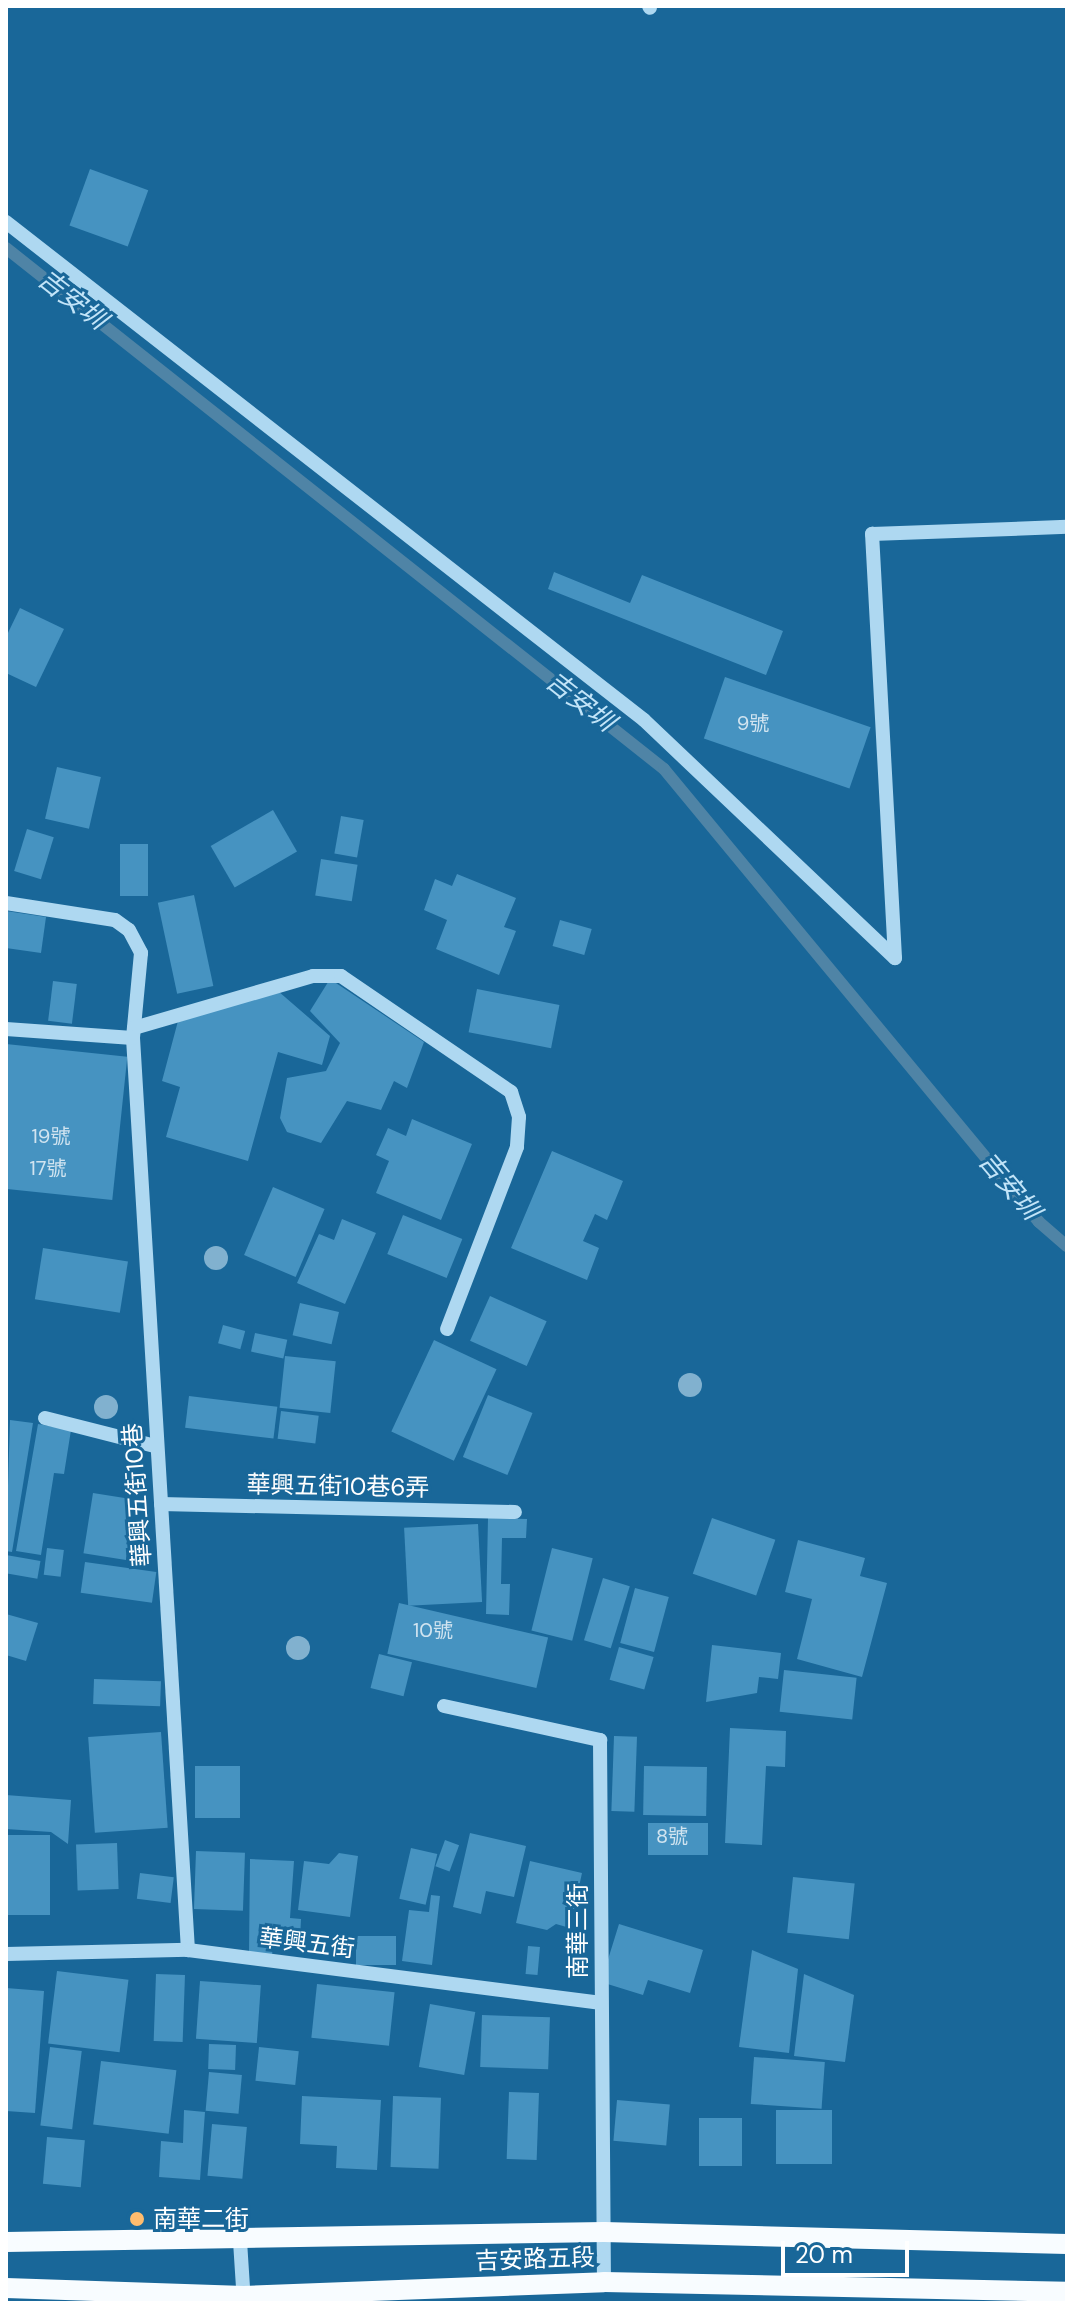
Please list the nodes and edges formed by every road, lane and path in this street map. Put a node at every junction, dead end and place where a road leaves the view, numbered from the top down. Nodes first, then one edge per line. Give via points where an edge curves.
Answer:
1 (6, 222) edge
2 (1067, 527) edge
3 (6, 903) edge
4 (6, 1029) edge
5 (134, 1033) junction
6 (447, 1329) dead end
7 (45, 1418) dead end
8 (155, 1446) junction
9 (161, 1504) junction
10 (515, 1512) dead end
11 (444, 1706) dead end
12 (188, 1950) junction
13 (6, 1954) edge
14 (600, 2003) junction
15 (604, 2232) junction
16 (240, 2241) junction
17 (6, 2242) edge
18 (1067, 2244) edge
19 (604, 2282) junction
20 (6, 2288) edge
21 (1067, 2292) edge
22 (244, 2300) edge

1 - 2 street via 644,720 895,958 872,534
3 - 5 street, 華興五街10巷 via 115,920 129,930 141,953
4 - 5 street
5 - 6 street via 313,976 341,976 511,1092 519,1117 517,1147
5 - 8 street, 華興五街10巷
7 - 8 street
8 - 9 street, 華興五街10巷
9 - 10 street, 華興五街10巷6弄
9 - 12 street, 華興五街10巷
11 - 14 street, 南華三街 via 600,1740
12 - 13 street, 華興五街
12 - 14 street, 華興五街
14 - 15 street, 南華三街
15 - 16 main road, 吉安路五段
15 - 18 main road, 吉安路五段
15 - 19 street, 南華三街
16 - 17 main road, 吉安路五段
16 - 22 street
19 - 21 main road, 吉安路五段
19 - 22 main road, 吉安路五段
20 - 22 main road, 吉安路五段

